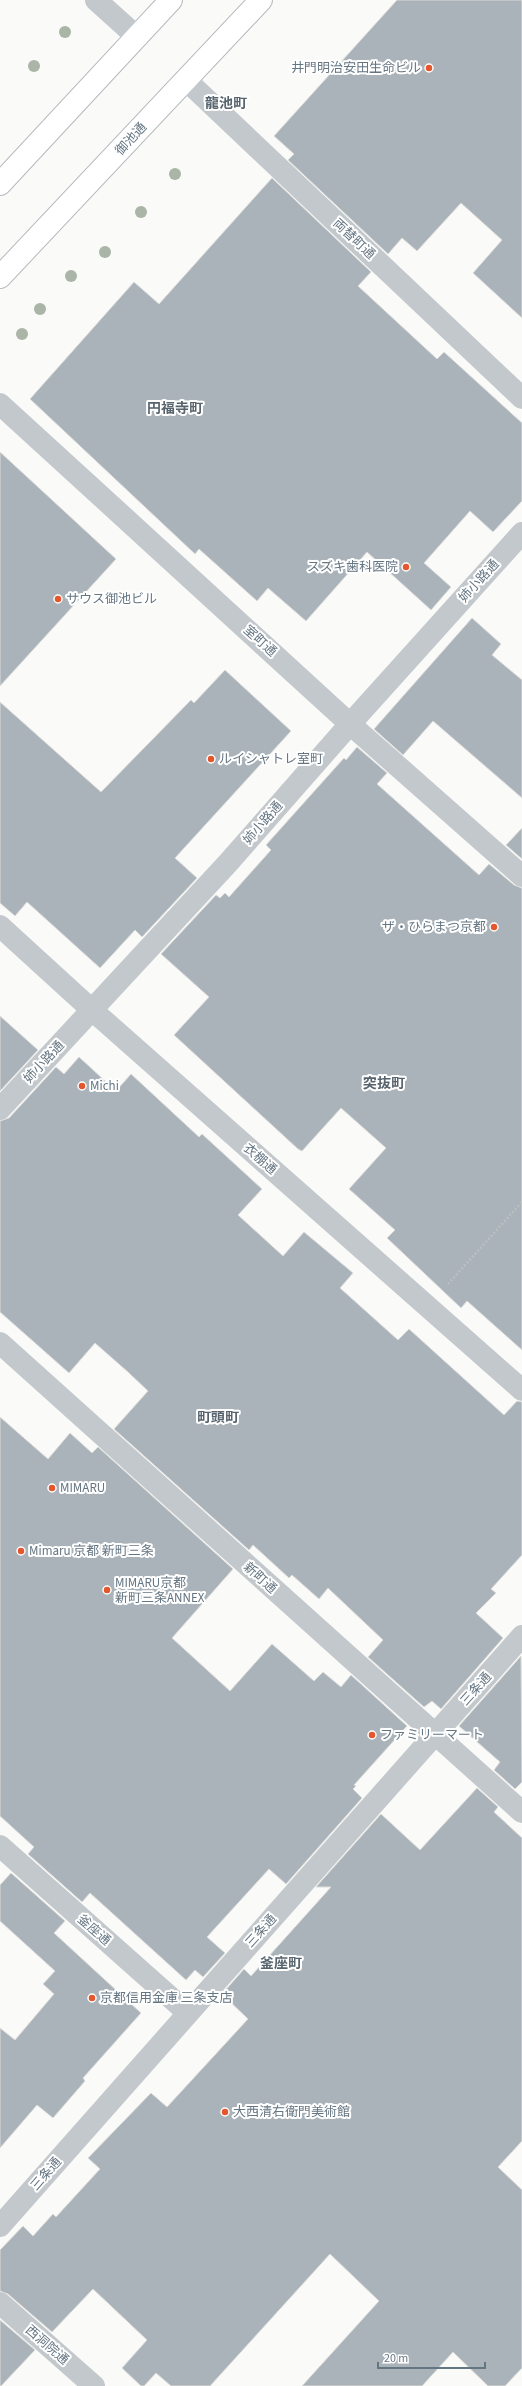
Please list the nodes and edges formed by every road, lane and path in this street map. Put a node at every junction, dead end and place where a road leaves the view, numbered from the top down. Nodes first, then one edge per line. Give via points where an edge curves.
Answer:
1 (96, 0) edge
2 (171, 0) edge
3 (261, 0) edge
4 (137, 37) junction
5 (186, 80) junction
6 (0, 184) edge
7 (0, 277) edge
8 (522, 398) edge
9 (0, 404) edge
10 (522, 533) edge
11 (350, 724) junction
12 (522, 876) edge
13 (0, 926) edge
14 (92, 1010) junction
15 (0, 1109) edge
16 (522, 1202) edge
17 (428, 1307) junction
18 (0, 1343) edge
19 (522, 1390) edge
20 (522, 1636) edge
21 (435, 1735) junction
22 (522, 1812) edge
23 (0, 1846) edge
24 (188, 2013) junction
25 (0, 2226) edge
26 (0, 2303) edge
27 (94, 2386) edge

1 - 4 street
2 - 4 main road
3 - 5 main road, 御池通
4 - 6 main road
5 - 7 main road, 御池通
5 - 8 street, 両替町通
9 - 11 street, 室町通
10 - 11 street, 姉小路通
11 - 12 street, 室町通
11 - 14 street, 姉小路通 via 228,863
13 - 14 street, 衣棚通
14 - 15 street, 姉小路通
14 - 17 street, 衣棚通
16 - 17 path
17 - 19 street, 衣棚通
18 - 21 street, 新町通
20 - 21 street, 三条通
21 - 22 street, 新町通
21 - 24 street, 三条通
23 - 24 street, 釜座通
24 - 25 street, 三条通
26 - 27 street, 西洞院通

